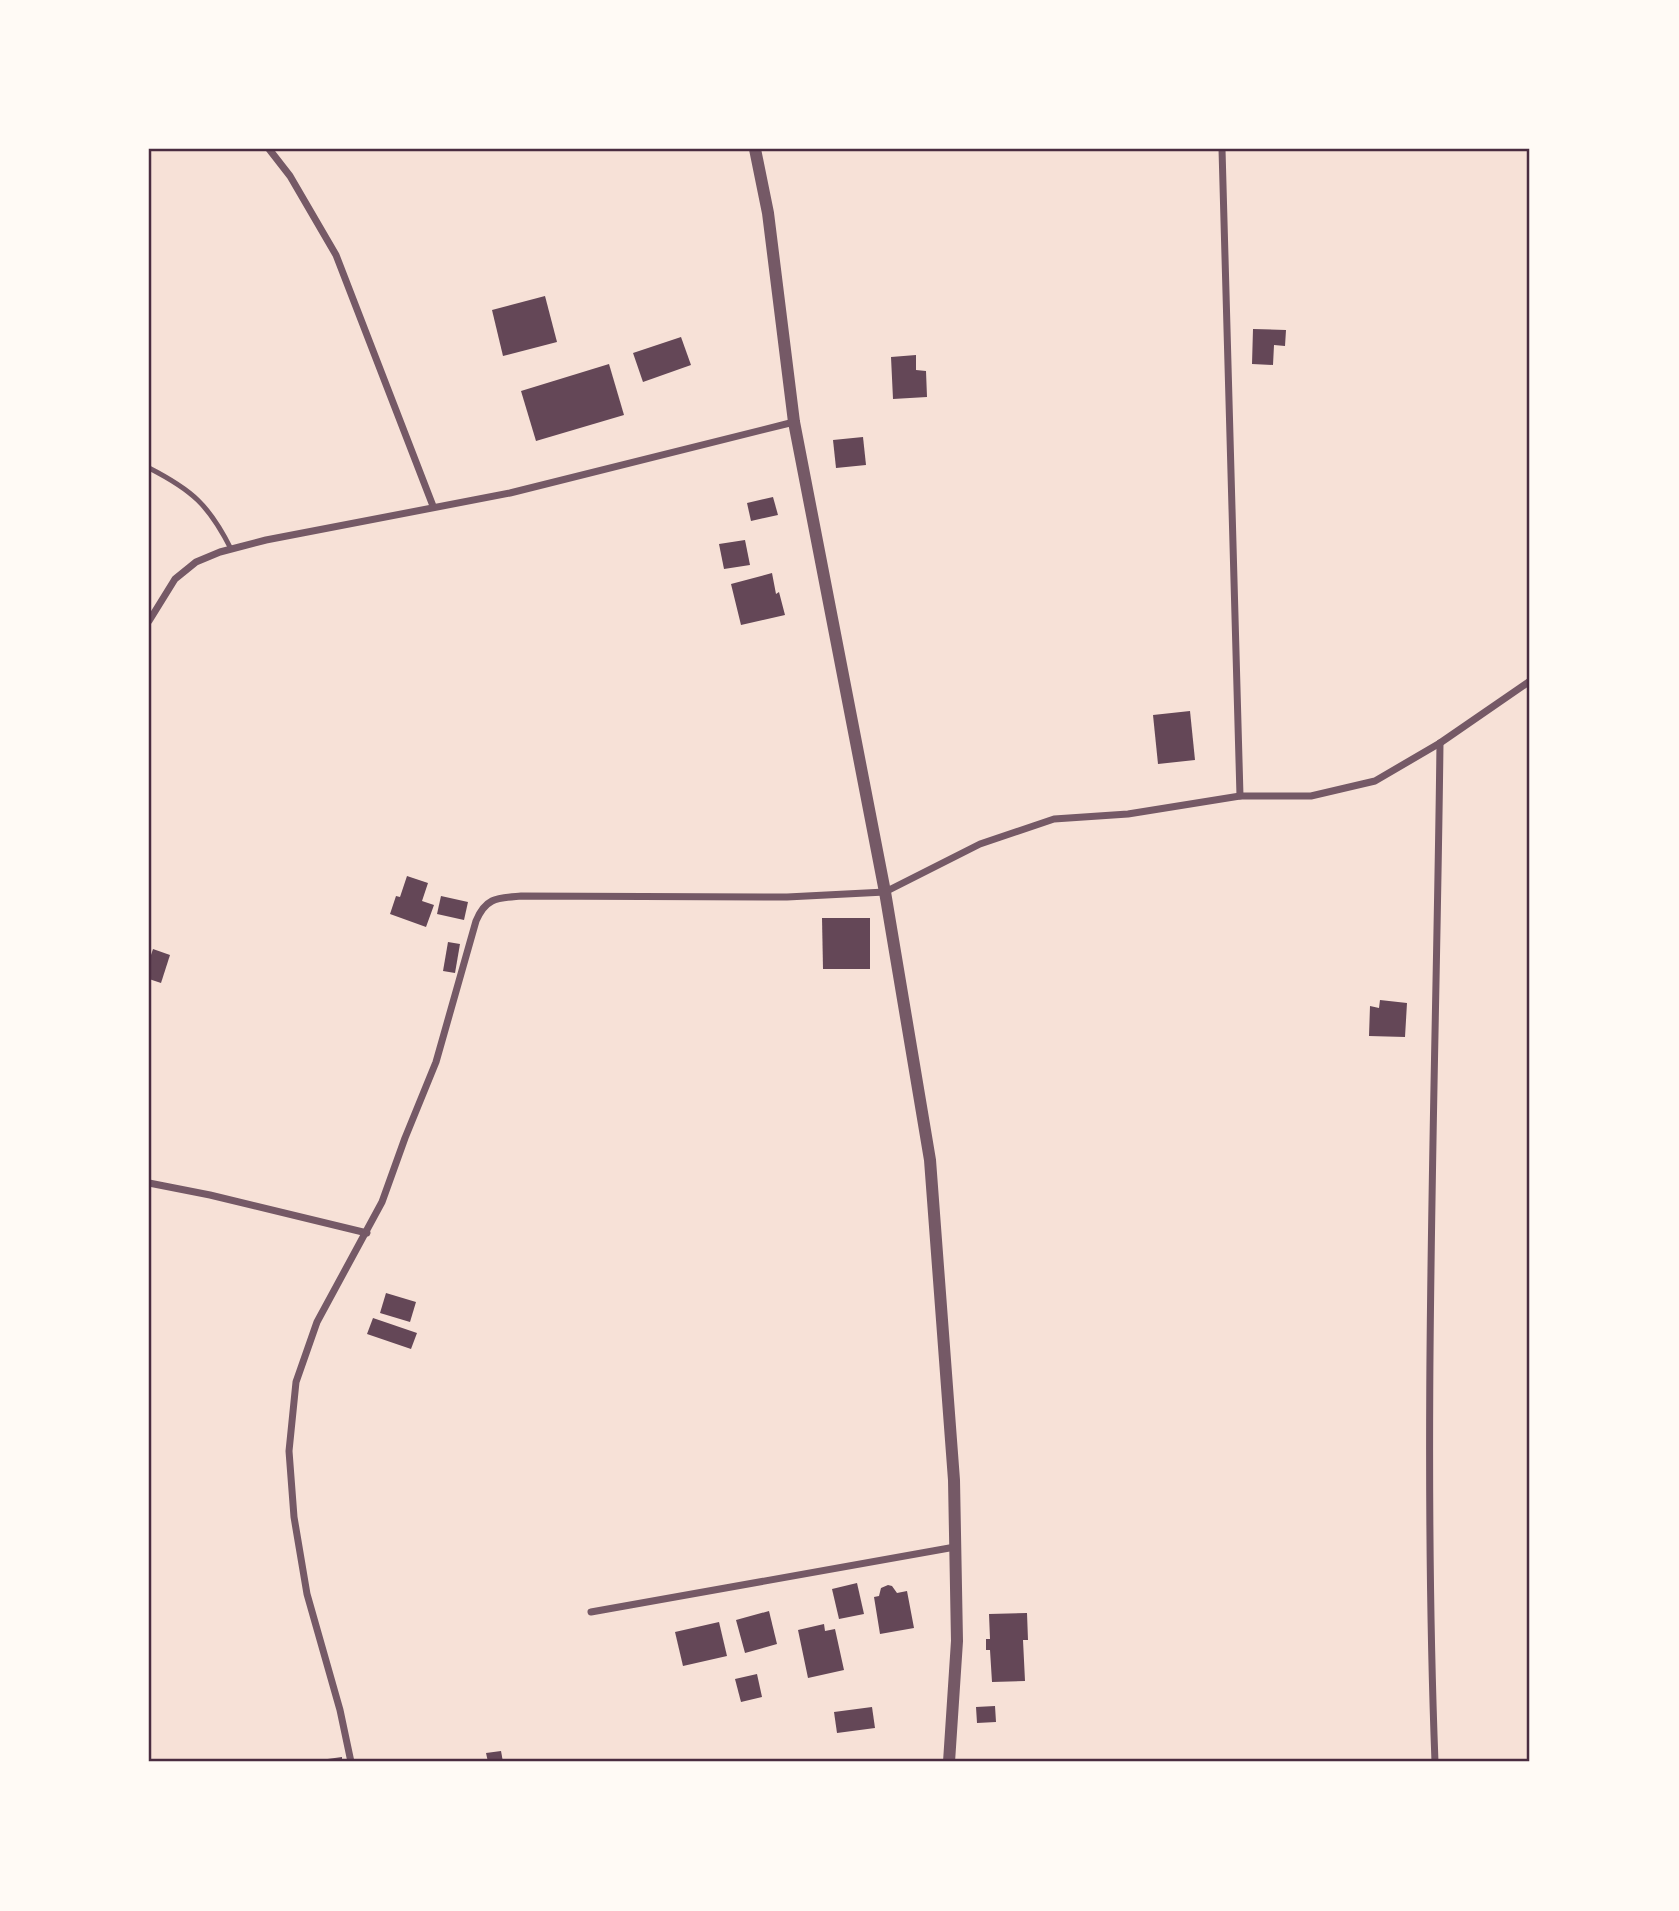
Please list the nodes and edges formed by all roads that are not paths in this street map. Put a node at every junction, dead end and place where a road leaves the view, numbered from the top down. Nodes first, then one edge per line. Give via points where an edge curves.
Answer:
1 (269, 149) edge
2 (755, 149) edge
3 (1222, 149) edge
4 (794, 422) junction
5 (149, 468) edge
6 (433, 506) junction
7 (231, 549) junction
8 (149, 621) edge
9 (1530, 681) edge
10 (1440, 743) junction
11 (1240, 796) junction
12 (885, 892) junction
13 (149, 1183) edge
14 (367, 1233) junction
15 (955, 1547) junction
16 (591, 1612) dead end
17 (351, 1762) edge
18 (948, 1762) edge
19 (1436, 1762) edge

1 - 6 street via 336,255
2 - 4 street via 768,213
3 - 11 street
4 - 6 street via 510,493
4 - 12 street
5 - 7 lane via 192,493
6 - 7 street
7 - 8 street via 196,562 174,579
9 - 10 street
10 - 11 street via 1375,781 1311,796
10 - 19 street via 1430,1380 1430,1611
11 - 12 street via 1128,814 1054,819 980,844
12 - 14 street via 787,897 521,896 486,903 476,920 436,1062
12 - 15 street via 930,1160
13 - 14 street
14 - 17 street via 317,1322 296,1381 289,1451 307,1594 341,1710
15 - 16 street
15 - 18 street via 957,1641

